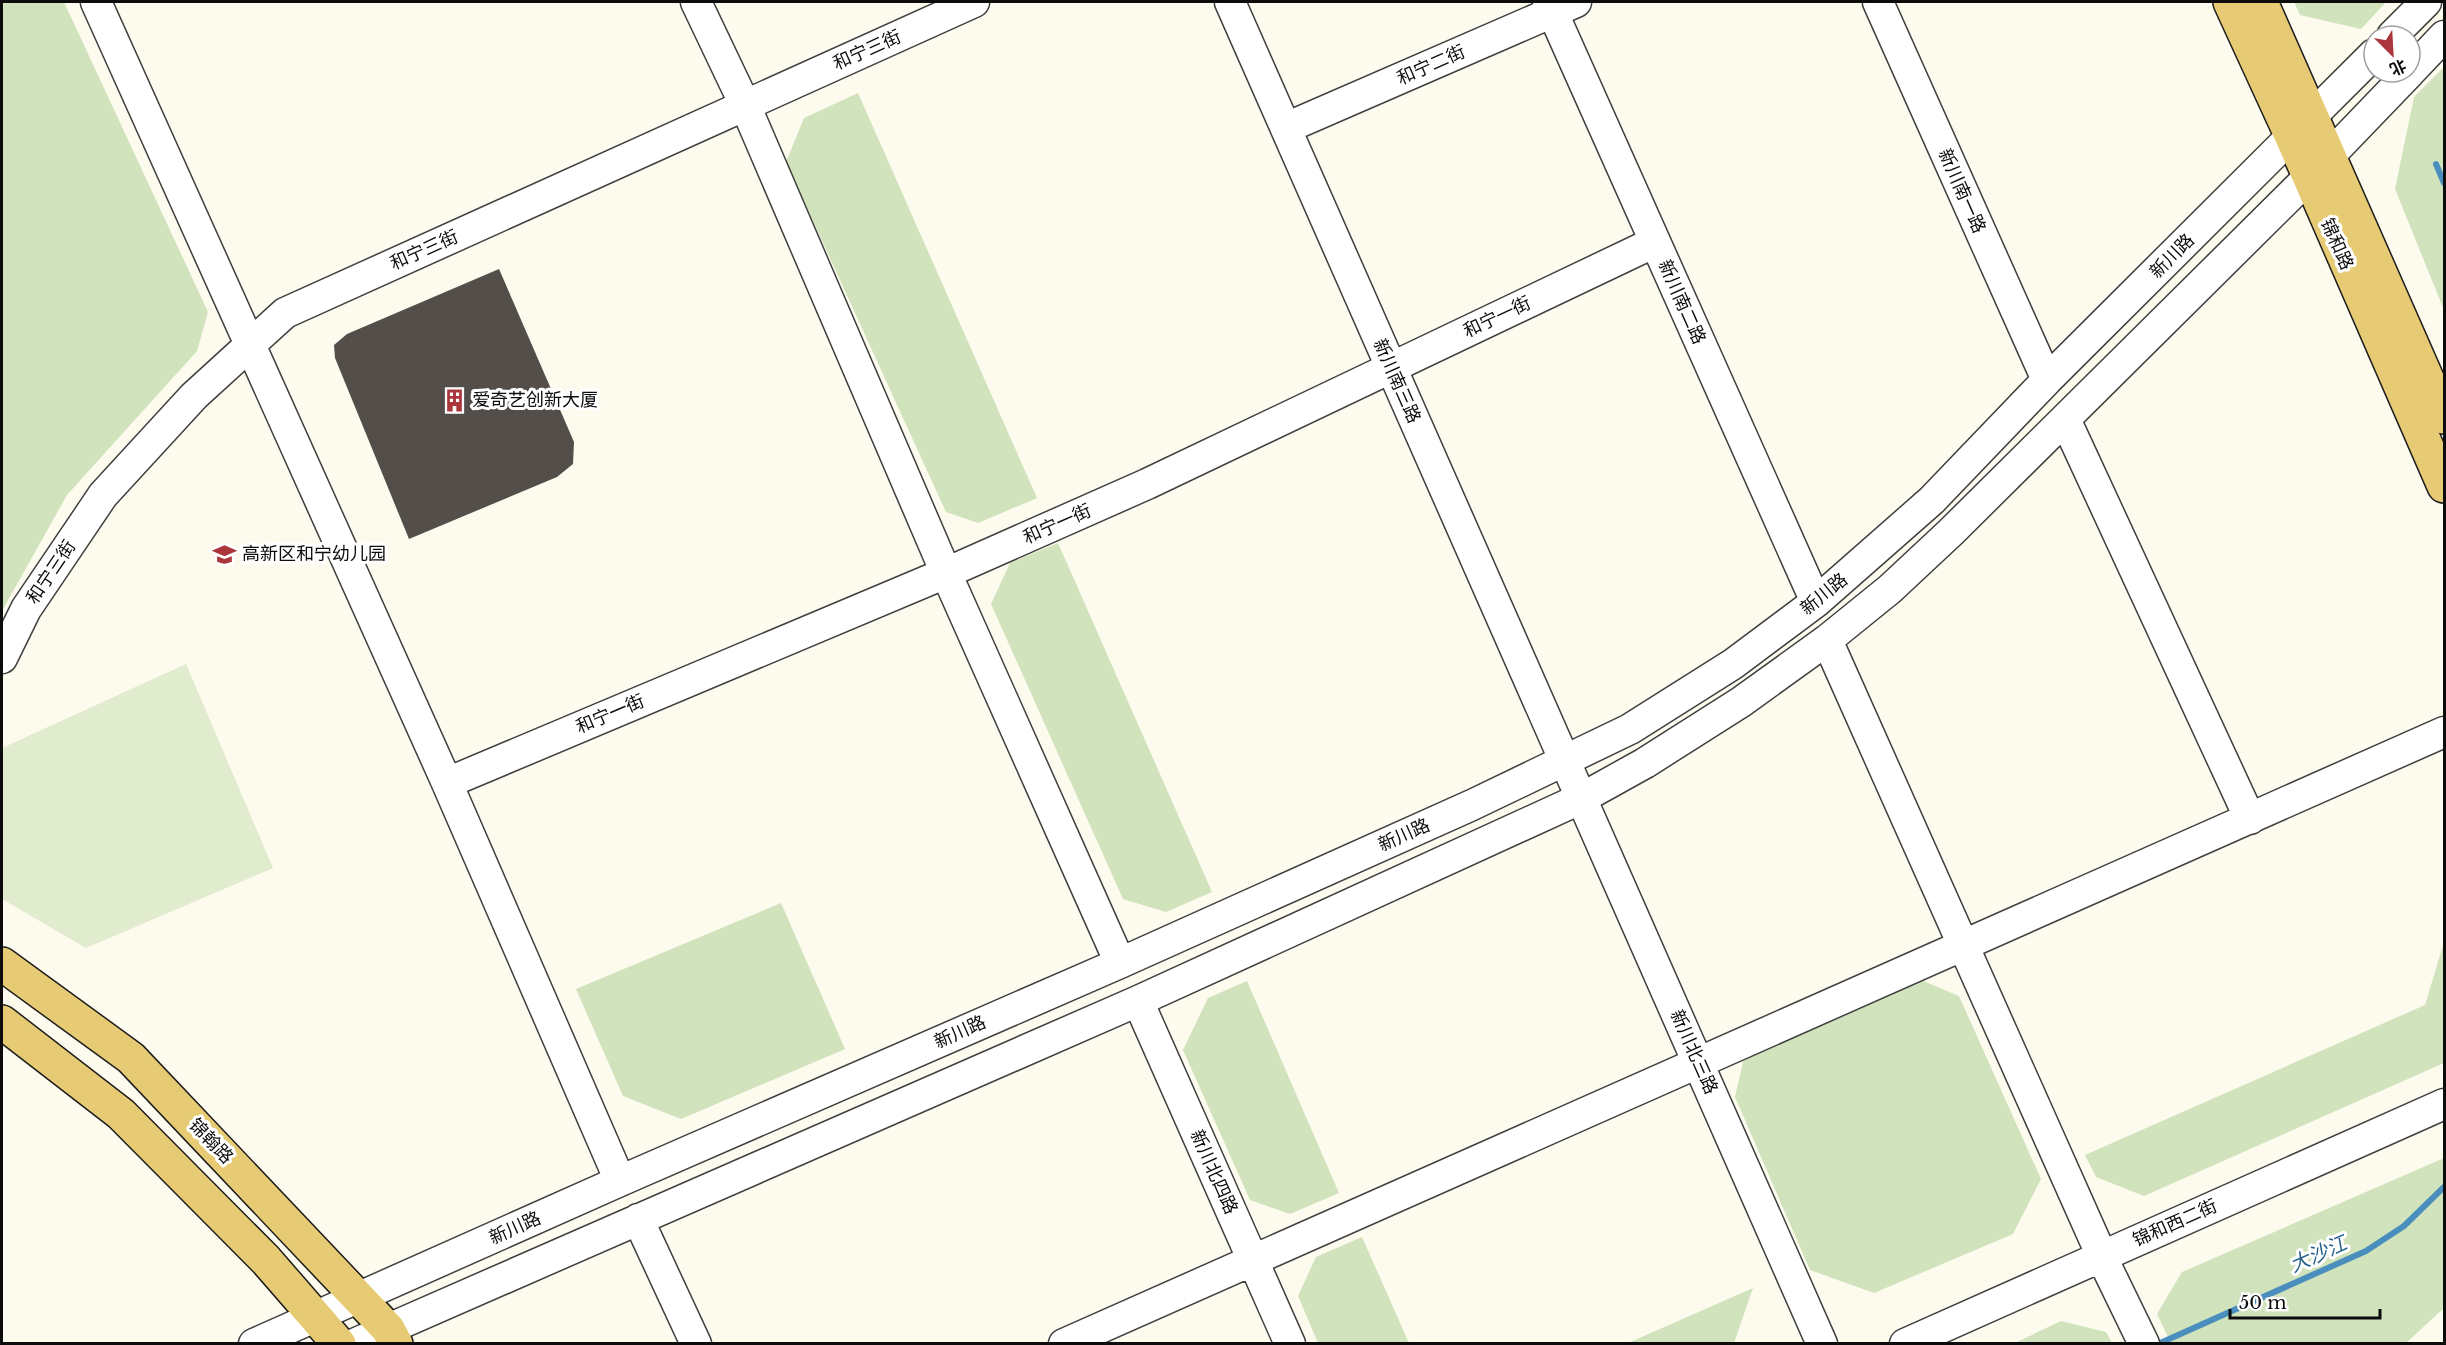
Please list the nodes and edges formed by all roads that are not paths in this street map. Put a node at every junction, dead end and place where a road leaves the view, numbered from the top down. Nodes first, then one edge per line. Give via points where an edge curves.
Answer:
1 (96, 2) edge
2 (696, 2) edge
3 (974, 2) edge
4 (1230, 2) edge
5 (1878, 2) edge
6 (2230, 2) edge
7 (2261, 2) edge
8 (2426, 2) edge
9 (1559, 5) edge
10 (2404, 24) edge
11 (2445, 36) edge
12 (2422, 60) edge
13 (2362, 66) edge
14 (2398, 84) edge
15 (745, 105) junction
16 (2302, 127) junction
17 (1286, 128) junction
18 (2318, 167) junction
19 (1656, 242) junction
20 (249, 345) junction
21 (1391, 368) junction
22 (2047, 380) junction
23 (2445, 417) edge
24 (2065, 419) junction
25 (2445, 486) edge
26 (946, 573) junction
27 (1816, 602) junction
28 (1827, 640) junction
29 (2, 658) edge
30 (2445, 732) edge
31 (1565, 761) junction
32 (447, 783) junction
33 (1582, 798) junction
34 (2250, 819) junction
35 (1963, 946) junction
36 (1120, 963) junction
37 (2, 964) edge
38 (1138, 1001) junction
39 (2, 1022) edge
40 (1699, 1063) junction
41 (2445, 1104) edge
42 (620, 1181) junction
43 (638, 1219) junction
44 (2102, 1256) junction
45 (1253, 1260) junction
46 (359, 1298) junction
47 (315, 1316) junction
48 (392, 1336) edge
49 (254, 1344) edge
50 (339, 1344) edge
51 (354, 1344) edge
52 (696, 1344) edge
53 (1064, 1344) edge
54 (1290, 1344) edge
55 (1822, 1344) edge
56 (1905, 1344) edge
57 (2144, 1344) edge

1 - 20 street
2 - 15 street
3 - 15 street, 和宁三街
4 - 17 street, 新川南三路
5 - 22 street, 新川南一路
6 - 16 main road, 锦和路
7 - 16 main road, 锦和路
8 - 10 street
9 - 17 street, 和宁二街
9 - 19 street, 新川南二路
11 - 12 street, 新川路
13 - 16 street, 新川路
14 - 18 street, 新川路
15 - 20 street, 和宁三街 via 285,313
15 - 26 street
16 - 18 main road, 锦和路
16 - 22 street, 新川路
17 - 21 street, 新川南三路
18 - 23 main road, 锦和路
18 - 24 street, 新川路
18 - 25 main road, 锦和路
19 - 21 street, 和宁一街
19 - 27 street, 新川南二路
20 - 29 street, 和宁三街 via 194,396 103,495 26,609
20 - 32 street
21 - 26 street, 和宁一街 via 1147,484
21 - 31 street, 新川南三路
22 - 27 street, 新川路 via 1932,500
24 - 28 street, 新川路 via 1890,589
24 - 34 street
26 - 32 street, 和宁一街
26 - 36 street
27 - 31 street, 新川路 via 1733,664 1630,729
28 - 33 street, 新川路 via 1741,702
28 - 35 street
30 - 34 street
31 - 33 street, 新川北三路
31 - 36 street, 新川路
32 - 42 street
33 - 38 street, 新川路
33 - 40 street, 新川北三路
34 - 35 street
35 - 40 street
35 - 44 street
36 - 42 street, 新川路
37 - 46 main road, 锦翰路 via 132,1058
38 - 43 street, 新川路
38 - 45 street, 新川北四路
39 - 47 main road via 121,1114 266,1260
40 - 45 street
40 - 55 street, 新川北三路
41 - 44 street, 锦和西二街
42 - 46 street, 新川路
43 - 48 street, 新川路
43 - 52 street
44 - 56 street, 锦和西二街
44 - 57 street
45 - 53 street
45 - 54 street, 新川北四路
46 - 47 street, 新川路
46 - 48 main road, 锦翰路
47 - 49 street, 新川路
47 - 50 main road
48 - 51 street, 新川路

